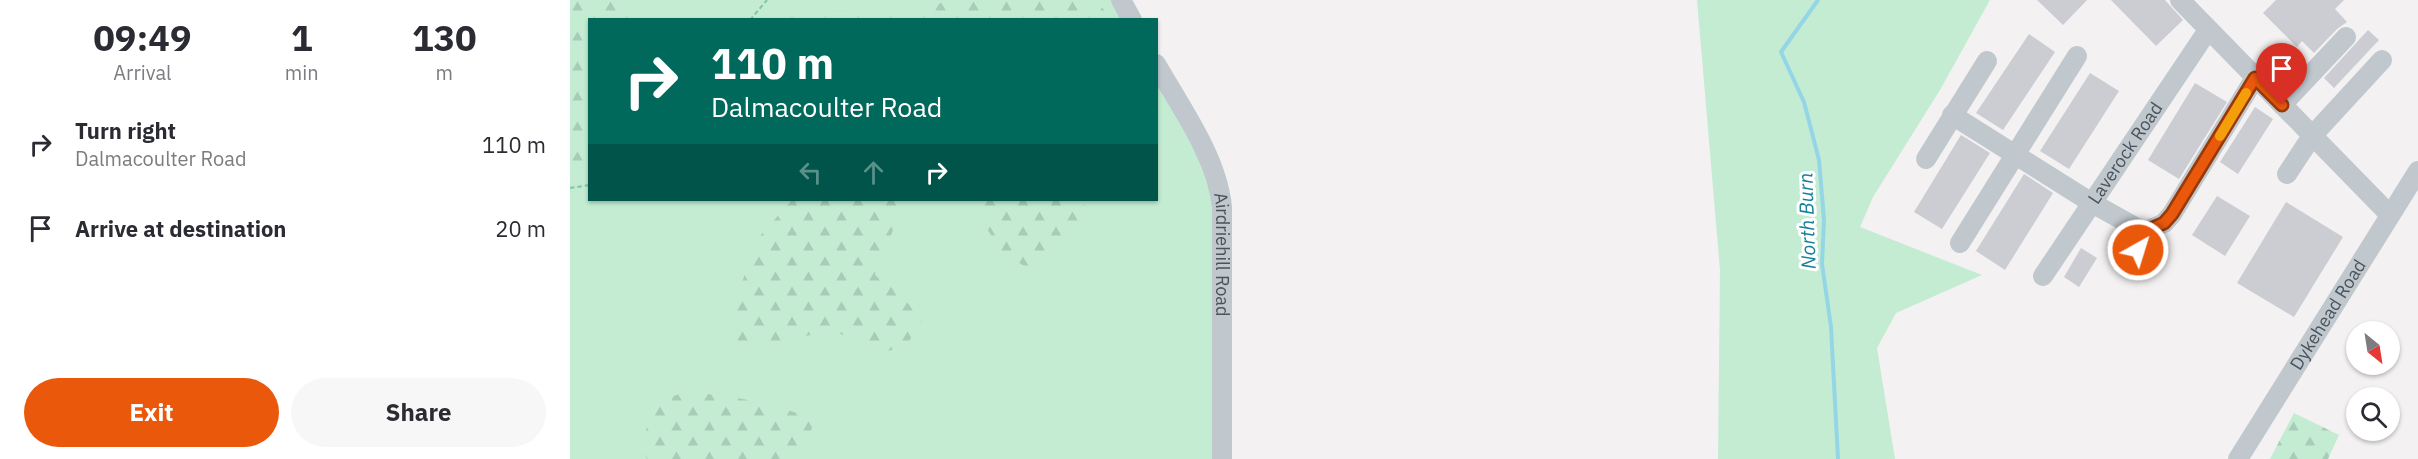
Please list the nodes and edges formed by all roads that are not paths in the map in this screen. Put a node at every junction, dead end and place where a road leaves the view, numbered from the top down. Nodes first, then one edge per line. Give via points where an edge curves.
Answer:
1 (1122, 0) edge
2 (2180, 0) edge
3 (1131, 18) edge
4 (2208, 30) junction
5 (2346, 37) dead end
6 (2078, 56) dead end
7 (1987, 60) dead end
8 (2382, 60) dead end
9 (1158, 68) edge
10 (2255, 78) junction
11 (2282, 105) junction
12 (1952, 115) junction
13 (2312, 136) junction
14 (2015, 154) junction
15 (1926, 159) dead end
16 (2418, 171) edge
17 (2287, 174) dead end
18 (2092, 203) junction
19 (2390, 215) junction
20 (2144, 232) junction
21 (1960, 243) dead end
22 (2127, 268) dead end
23 (2043, 276) dead end
24 (1222, 459) edge
25 (2238, 459) edge

1 - 3 street
2 - 4 street
4 - 10 street
4 - 18 street, Laverock Road
5 - 11 street
6 - 14 street
7 - 12 street
8 - 13 street
9 - 24 street, Airdriehill Road via 1220,186
10 - 11 street
10 - 20 street via 2172,214 2164,223
11 - 13 street
12 - 14 street
12 - 15 street
13 - 17 street
13 - 19 street
14 - 18 street
14 - 21 street
16 - 19 street, Dykehead Road
18 - 20 street
18 - 23 street, Laverock Road
19 - 25 street, Dykehead Road
20 - 22 street

